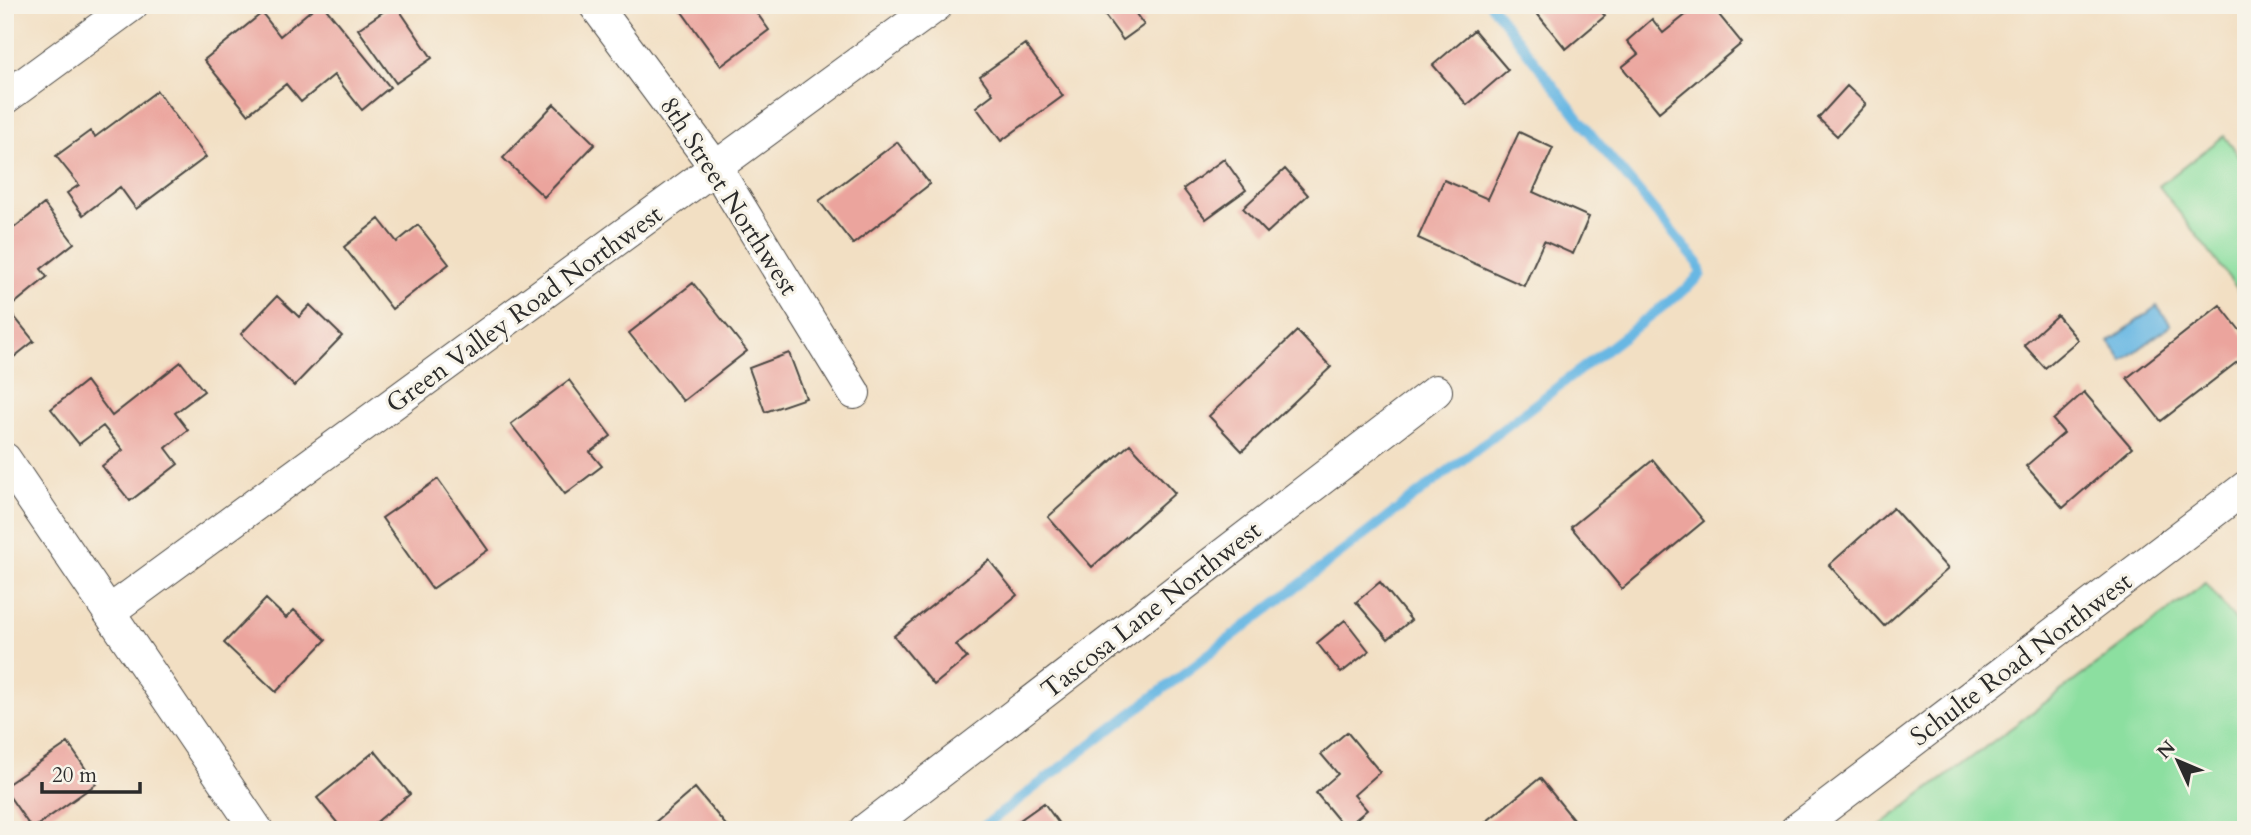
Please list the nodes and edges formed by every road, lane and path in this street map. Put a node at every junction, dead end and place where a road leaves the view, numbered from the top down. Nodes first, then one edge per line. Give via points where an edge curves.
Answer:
1 (132, 5) edge
2 (595, 5) edge
3 (937, 5) edge
4 (5, 99) edge
5 (716, 168) junction
6 (1436, 391) dead end
7 (854, 393) dead end
8 (5, 459) edge
9 (2246, 487) edge
10 (110, 611) junction
11 (257, 830) edge
12 (865, 830) edge
13 (1796, 830) edge

1 - 4 street
2 - 5 street, 8th Street Northwest
3 - 5 street, Green Valley Road Northwest
5 - 7 street, 8th Street Northwest
5 - 10 street, Green Valley Road Northwest
6 - 12 street, Tascosa Lane Northwest
8 - 10 street
9 - 13 street, Schulte Road Northwest
10 - 11 street

